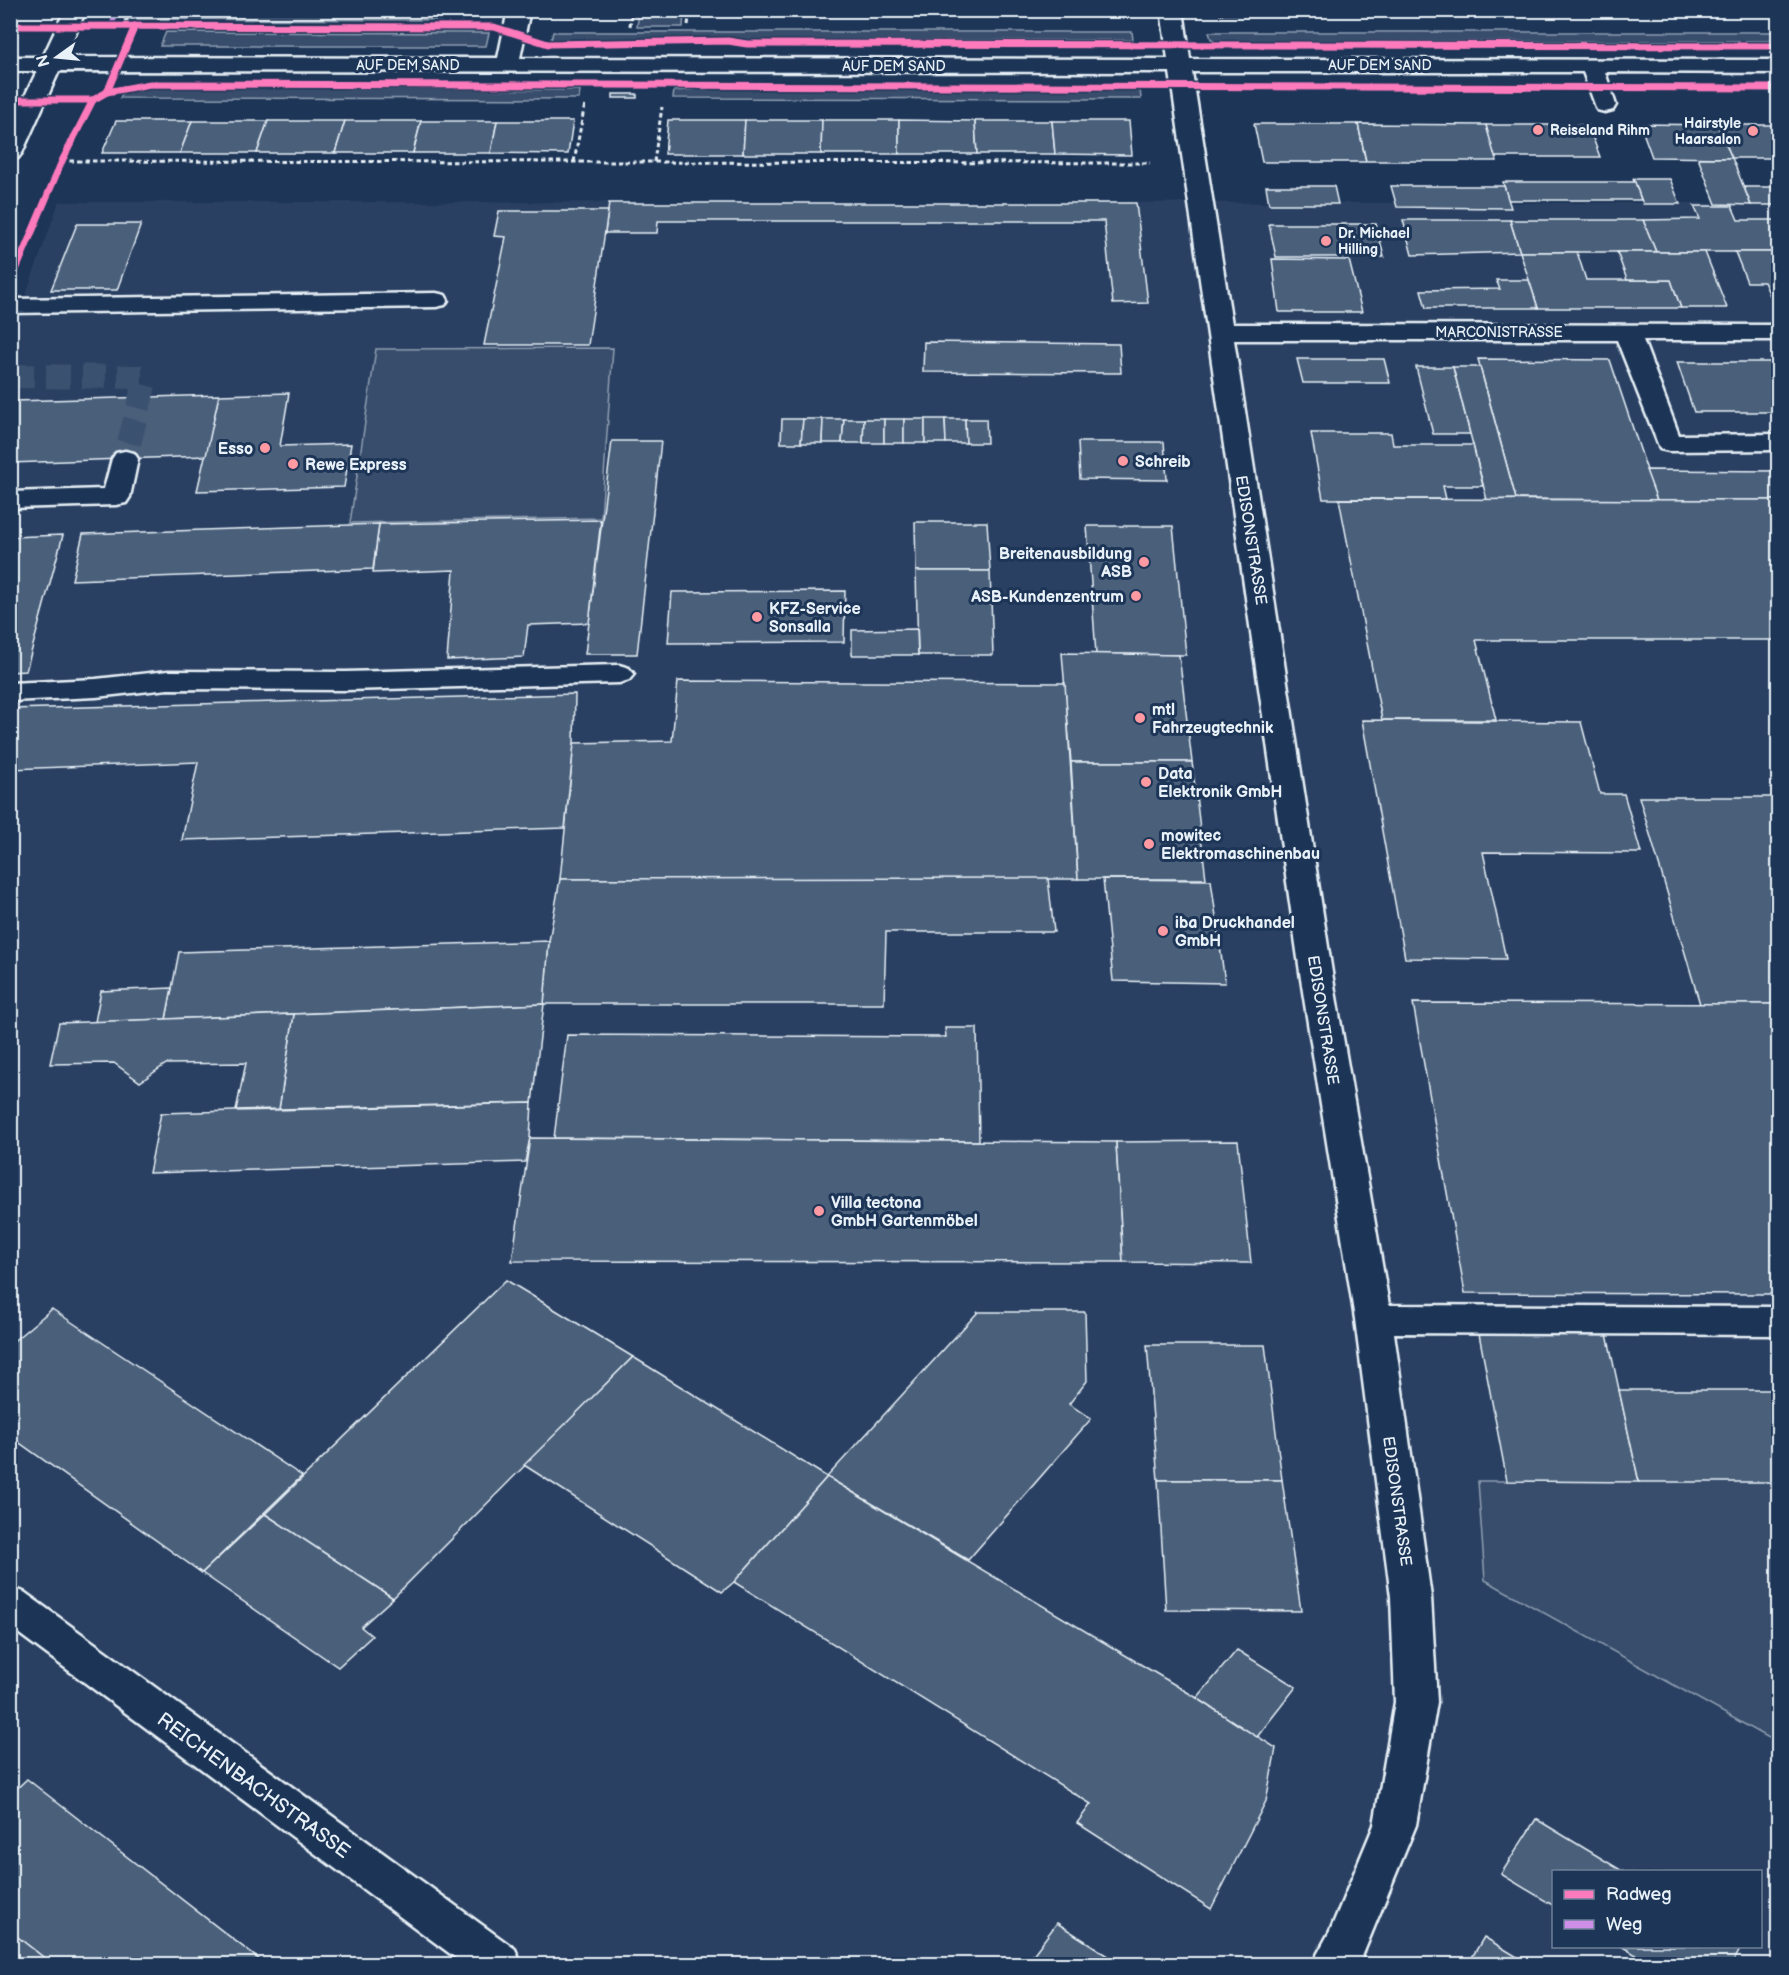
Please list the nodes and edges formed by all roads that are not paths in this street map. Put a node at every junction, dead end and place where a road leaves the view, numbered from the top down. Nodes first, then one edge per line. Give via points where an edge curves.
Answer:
1 (76, 10) edge
2 (519, 10) edge
3 (1172, 10) edge
4 (10, 64) edge
5 (50, 64) junction
6 (1591, 65) junction
7 (507, 66) junction
8 (1180, 66) junction
9 (1779, 66) edge
10 (1605, 105) dead end
11 (10, 153) edge
12 (436, 300) dead end
13 (10, 306) edge
14 (1220, 332) junction
15 (1627, 332) junction
16 (1779, 332) edge
17 (1779, 442) edge
18 (125, 459) tunnel mouth
19 (10, 500) edge
20 (619, 674) dead end
21 (10, 692) edge
22 (1373, 1319) junction
23 (1779, 1321) edge
24 (10, 1604) edge
25 (499, 1965) edge
26 (1334, 1965) edge

1 - 5 street
2 - 7 street
3 - 8 street, EDISONSTRASSE
4 - 5 street, AUF DEM SAND
5 - 7 street, AUF DEM SAND
5 - 11 street
6 - 8 street, AUF DEM SAND
6 - 9 street, AUF DEM SAND
6 - 10 street
7 - 8 street, AUF DEM SAND
8 - 14 street, EDISONSTRASSE
12 - 13 street
14 - 15 street, MARCONISTRASSE
14 - 22 street, EDISONSTRASSE via 1315,968
15 - 16 street, MARCONISTRASSE
15 - 17 street via 1669,443
18 - 19 street via 116,497
20 - 21 street via 346,681 168,680
22 - 23 street
22 - 26 street, EDISONSTRASSE via 1411,1597 1416,1702 1395,1825 1347,1944
24 - 25 street, REICHENBACHSTRASSE

